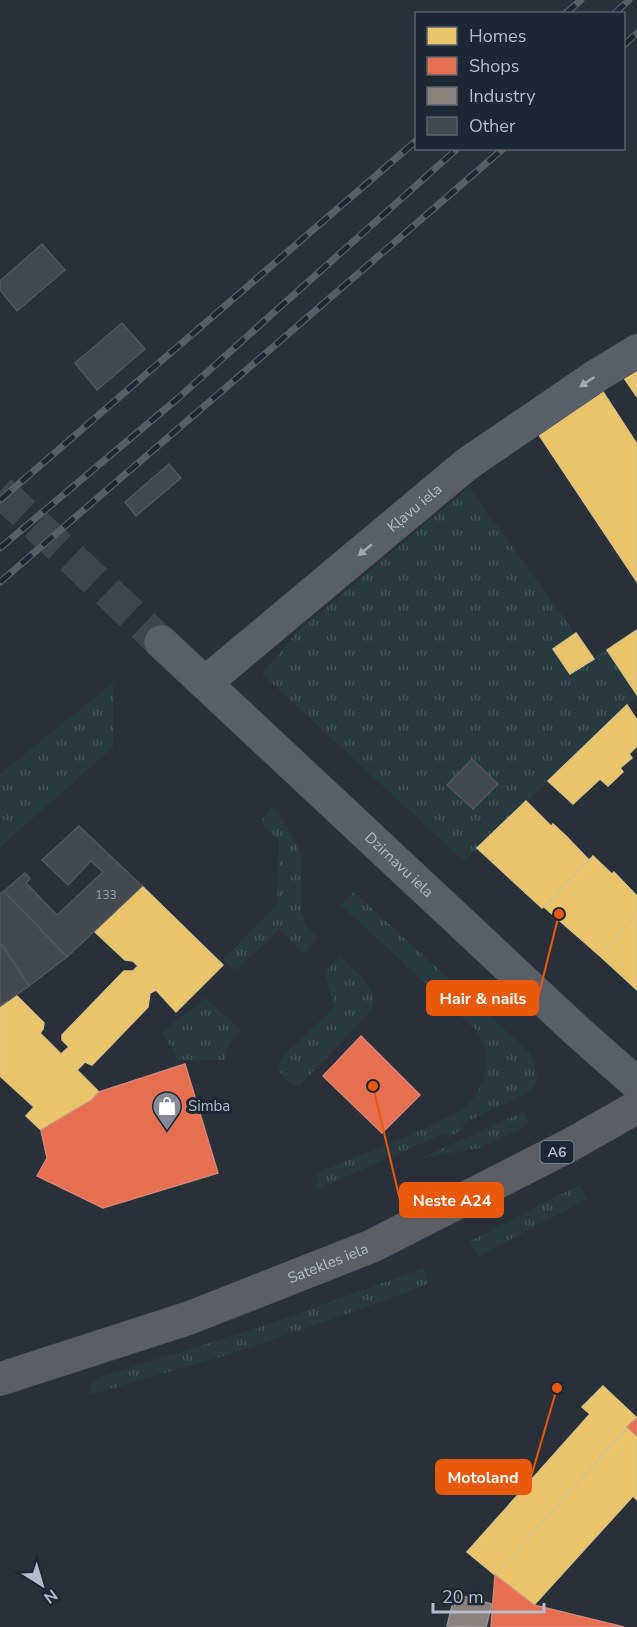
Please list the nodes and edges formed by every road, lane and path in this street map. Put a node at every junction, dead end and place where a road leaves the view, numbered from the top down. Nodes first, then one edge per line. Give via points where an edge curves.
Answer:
1 (637, 351) edge
2 (161, 642) tunnel mouth
3 (206, 683) junction
4 (637, 1084) edge
5 (637, 1107) edge
6 (0, 1379) edge

1 -> 3 street, Kļavu iela via 467,464
2 - 3 street, Dzirnavu iela
3 - 4 street, Dzirnavu iela
5 - 6 highway, Satekles iela / A6 via 372,1246 189,1318

